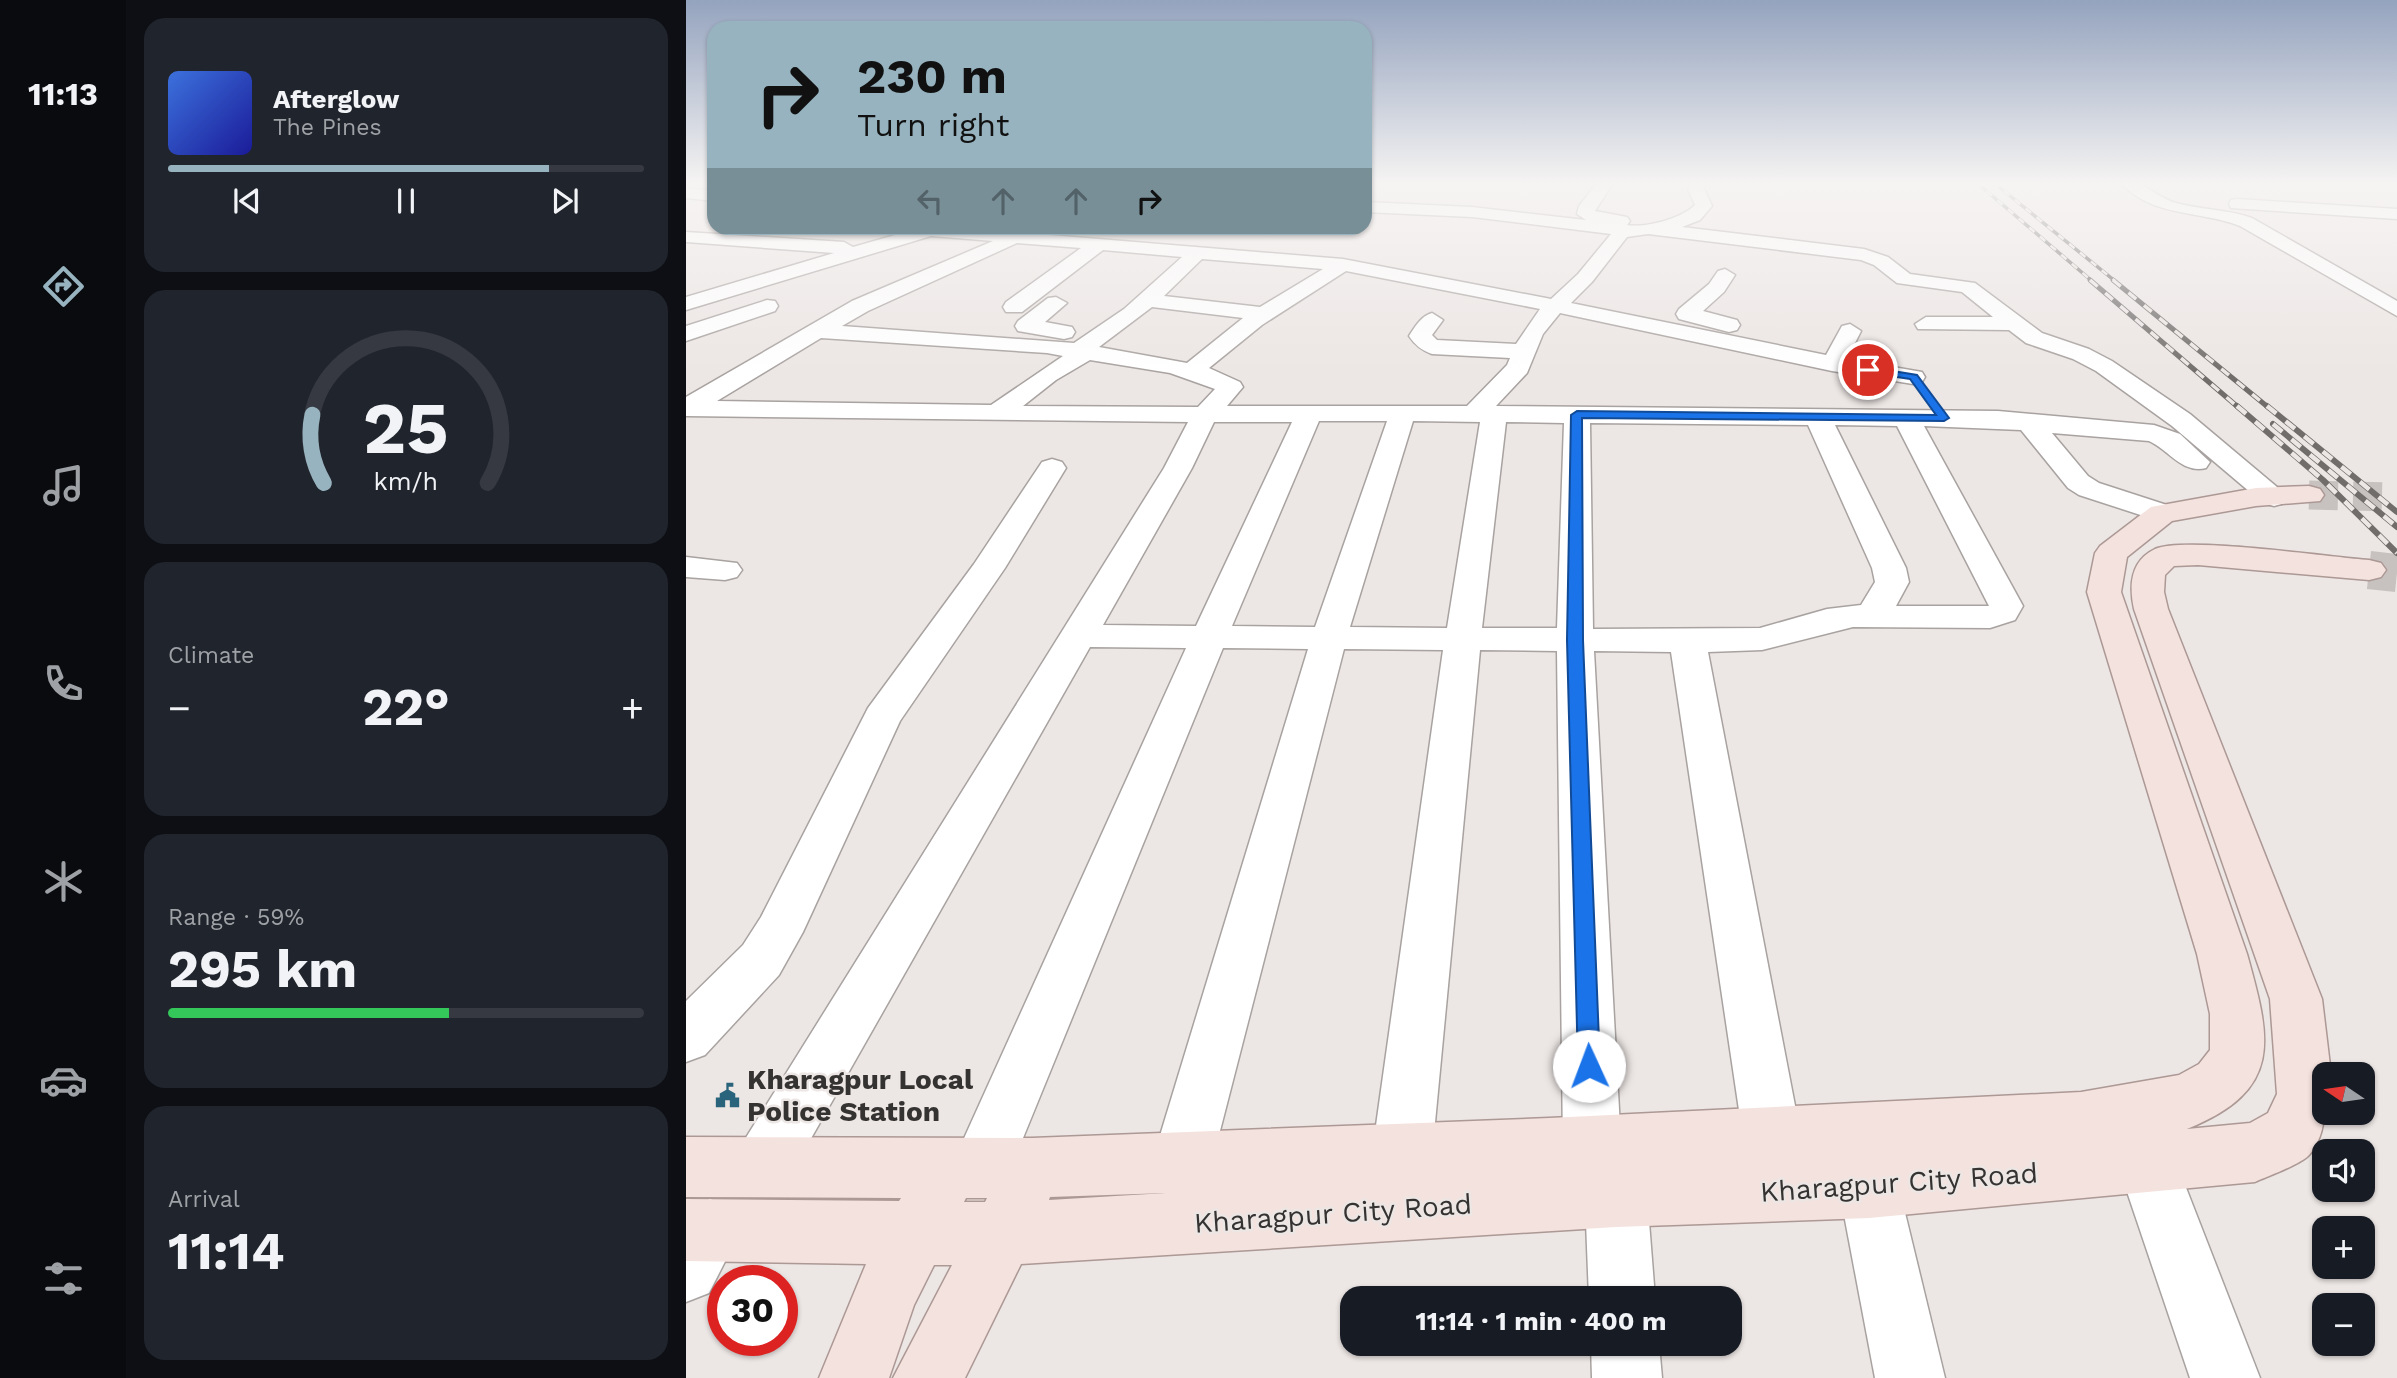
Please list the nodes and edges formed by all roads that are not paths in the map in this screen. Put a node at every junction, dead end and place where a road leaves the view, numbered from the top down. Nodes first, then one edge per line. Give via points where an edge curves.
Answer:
1 (819, 246) edge
2 (883, 246) edge
3 (995, 246) edge
4 (1097, 246) edge
5 (1101, 246) edge
6 (1610, 246) edge
7 (1789, 246) edge
8 (2290, 246) edge
9 (872, 250) junction
10 (1197, 253) junction
11 (963, 260) junction
12 (1000, 263) dead end
13 (1343, 265) junction
14 (1040, 267) dead end
15 (1067, 269) junction
16 (732, 270) dead end
17 (1725, 275) dead end
18 (783, 276) junction
19 (789, 298) dead end
20 (1147, 300) junction
21 (1056, 303) dead end
22 (686, 304) edge
23 (1556, 305) junction
24 (1014, 308) dead end
25 (2397, 310) edge
26 (1262, 314) junction
27 (1432, 320) dead end
28 (2014, 323) junction
29 (1926, 324) dead end
30 (813, 331) junction
31 (1850, 331) dead end
32 (686, 335) edge
33 (1720, 341) junction
34 (1089, 346) junction
35 (783, 348) junction
36 (1526, 351) junction
37 (1900, 354) dead end
38 (1142, 361) junction
39 (1832, 364) junction
40 (1191, 371) junction
41 (1913, 377) junction
42 (686, 408) edge
43 (998, 412) junction
44 (1066, 414) junction
45 (1205, 414) junction
46 (1309, 414) junction
47 (1402, 414) junction
48 (1484, 414) junction
49 (1577, 415) junction
50 (1818, 417) junction
51 (1906, 418) junction
52 (1944, 418) junction
53 (2029, 424) junction
54 (1052, 468) dead end
55 (2309, 495) tunnel mouth
56 (2274, 497) junction
57 (2240, 500) junction
58 (2153, 534) junction
59 (686, 567) edge
60 (725, 570) dead end
61 (2369, 570) tunnel mouth
62 (1873, 616) junction
63 (1077, 636) junction
64 (1209, 637) junction
65 (1329, 638) junction
66 (1463, 639) junction
67 (1575, 640) junction
68 (1688, 641) junction
69 (686, 1037) edge
70 (1772, 1137) junction
71 (1402, 1154) junction
72 (1182, 1162) junction
73 (763, 1165) junction
74 (2148, 1165) junction
75 (988, 1166) junction
76 (686, 1167) edge
77 (1604, 1171) junction
78 (1869, 1188) junction
79 (916, 1233) junction
80 (1003, 1234) junction
81 (694, 1243) edge
82 (1620, 1286) edge
83 (1626, 1356) edge
84 (854, 1378) edge
85 (928, 1378) edge
86 (1627, 1378) edge
87 (1910, 1378) edge
88 (2225, 1378) edge

1 - 9 street
2 - 9 street
3 - 11 street
4 - 15 street
5 - 10 street
6 - 23 street
7 - 28 street via 1873,257 1904,279 1968,287
8 - 25 street
9 - 18 street
10 - 13 street
10 - 20 street
11 - 12 street
11 - 30 street
13 - 23 street
13 - 26 street
14 - 15 street
15 - 24 street
16 - 18 street
17 - 33 street via 1717,288 1687,312 1729,325
18 - 22 street
19 - 32 street
20 - 26 street
20 - 34 street
21 - 34 street via 1028,328
23 - 33 street
23 - 36 street via 1532,334
26 - 40 street
27 - 36 street via 1420,336 1433,347
28 - 29 street
28 - 56 street via 2034,338 2081,354 2115,373
30 - 34 street
30 - 35 street
31 - 39 street
32 - 35 street
33 - 39 street
34 - 38 street
34 - 43 street
35 - 42 street
36 - 48 street
37 - 41 street
38 - 40 street
38 - 44 street
39 - 41 street
40 - 45 street via 1231,387
41 - 52 street
42 - 43 street
43 - 44 street
44 - 45 street
45 - 46 street
45 - 63 street via 1178,468
46 - 47 street
46 - 64 street
47 - 48 street
47 - 65 street
48 - 49 street
48 - 66 street
49 - 50 street
49 - 67 street
50 - 51 street
50 - 62 street via 1889,568 1892,582
51 - 52 street
51 - 62 street via 2006,606 2003,613 1990,617
52 - 53 street
53 - 57 street via 2129,430 2164,437
53 - 58 street via 2078,482
54 - 69 street via 882,718 761,960
55 - 56 main road
56 - 57 main road
57 - 58 main road
58 - 61 main road, Kharagpur City Road via 2167,556
58 - 70 main road, Kharagpur City Road via 2111,553 2104,592 2222,954 2237,1014 2237,1058 2219,1083 2186,1101 2081,1120
58 - 74 main road, Kharagpur City Road via 2147,592 2151,609 2296,999 2305,1094 2289,1134 2255,1152
59 - 60 street
62 - 68 street via 1827,620 1762,639
63 - 64 street
63 - 73 street
64 - 65 street
64 - 75 street
65 - 66 street
65 - 72 street
66 - 67 street
66 - 71 street
67 - 68 street
67 - 77 street
68 - 70 street
70 - 77 main road, Kharagpur City Road
71 - 72 main road, Kharagpur City Road
71 - 77 main road, Kharagpur City Road
72 - 75 main road, Kharagpur City Road
73 - 75 main road, Kharagpur City Road
73 - 76 main road, Kharagpur City Road
74 - 78 main road, Kharagpur City Road
74 - 88 street
75 - 79 main road
75 - 80 main road
77 - 78 main road, Kharagpur City Road
77 - 80 main road, Kharagpur City Road
77 - 82 street
78 - 87 street
79 - 80 main road, Kharagpur City Road
79 - 81 main road, Kharagpur City Road
79 - 84 main road via 886,1293
80 - 85 main road
83 - 86 street

